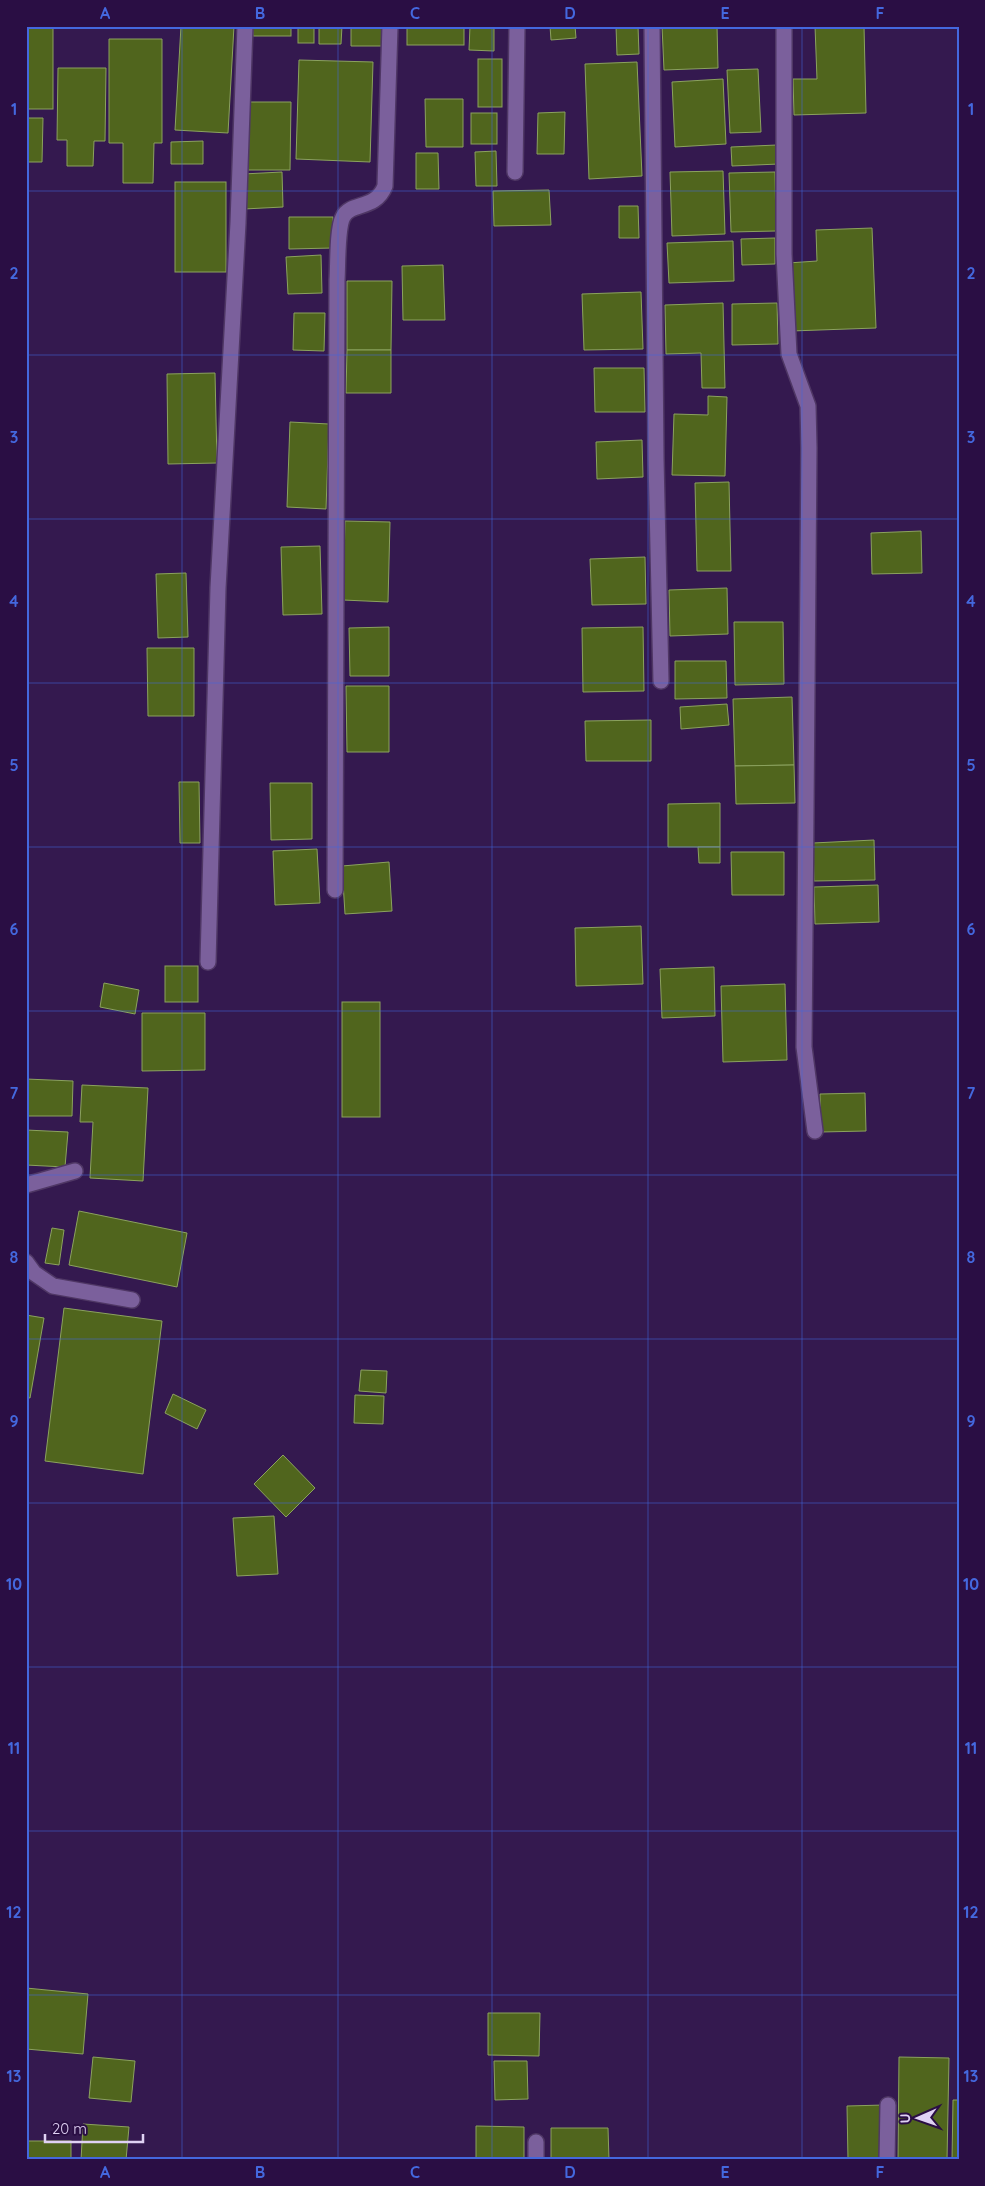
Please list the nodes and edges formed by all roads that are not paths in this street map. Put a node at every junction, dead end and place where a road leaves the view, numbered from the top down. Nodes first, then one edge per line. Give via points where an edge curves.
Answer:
1 (245, 26) edge
2 (390, 26) edge
3 (517, 26) edge
4 (652, 26) edge
5 (784, 26) edge
6 (515, 172) dead end
7 (661, 681) dead end
8 (334, 890) dead end
9 (208, 962) dead end
10 (815, 1131) dead end
11 (75, 1171) dead end
12 (26, 1185) edge
13 (26, 1262) edge
14 (132, 1300) dead end
15 (888, 2105) dead end
16 (536, 2142) dead end
17 (536, 2160) edge
18 (887, 2160) edge

1 - 9 street via 218,588
2 - 8 street via 385,186 371,204 349,210 342,218 339,244
3 - 6 street
4 - 7 street
5 - 10 street via 784,254 788,354 808,406 804,1047
11 - 12 street
13 - 14 street via 34,1273 53,1286
15 - 18 street
16 - 17 street

